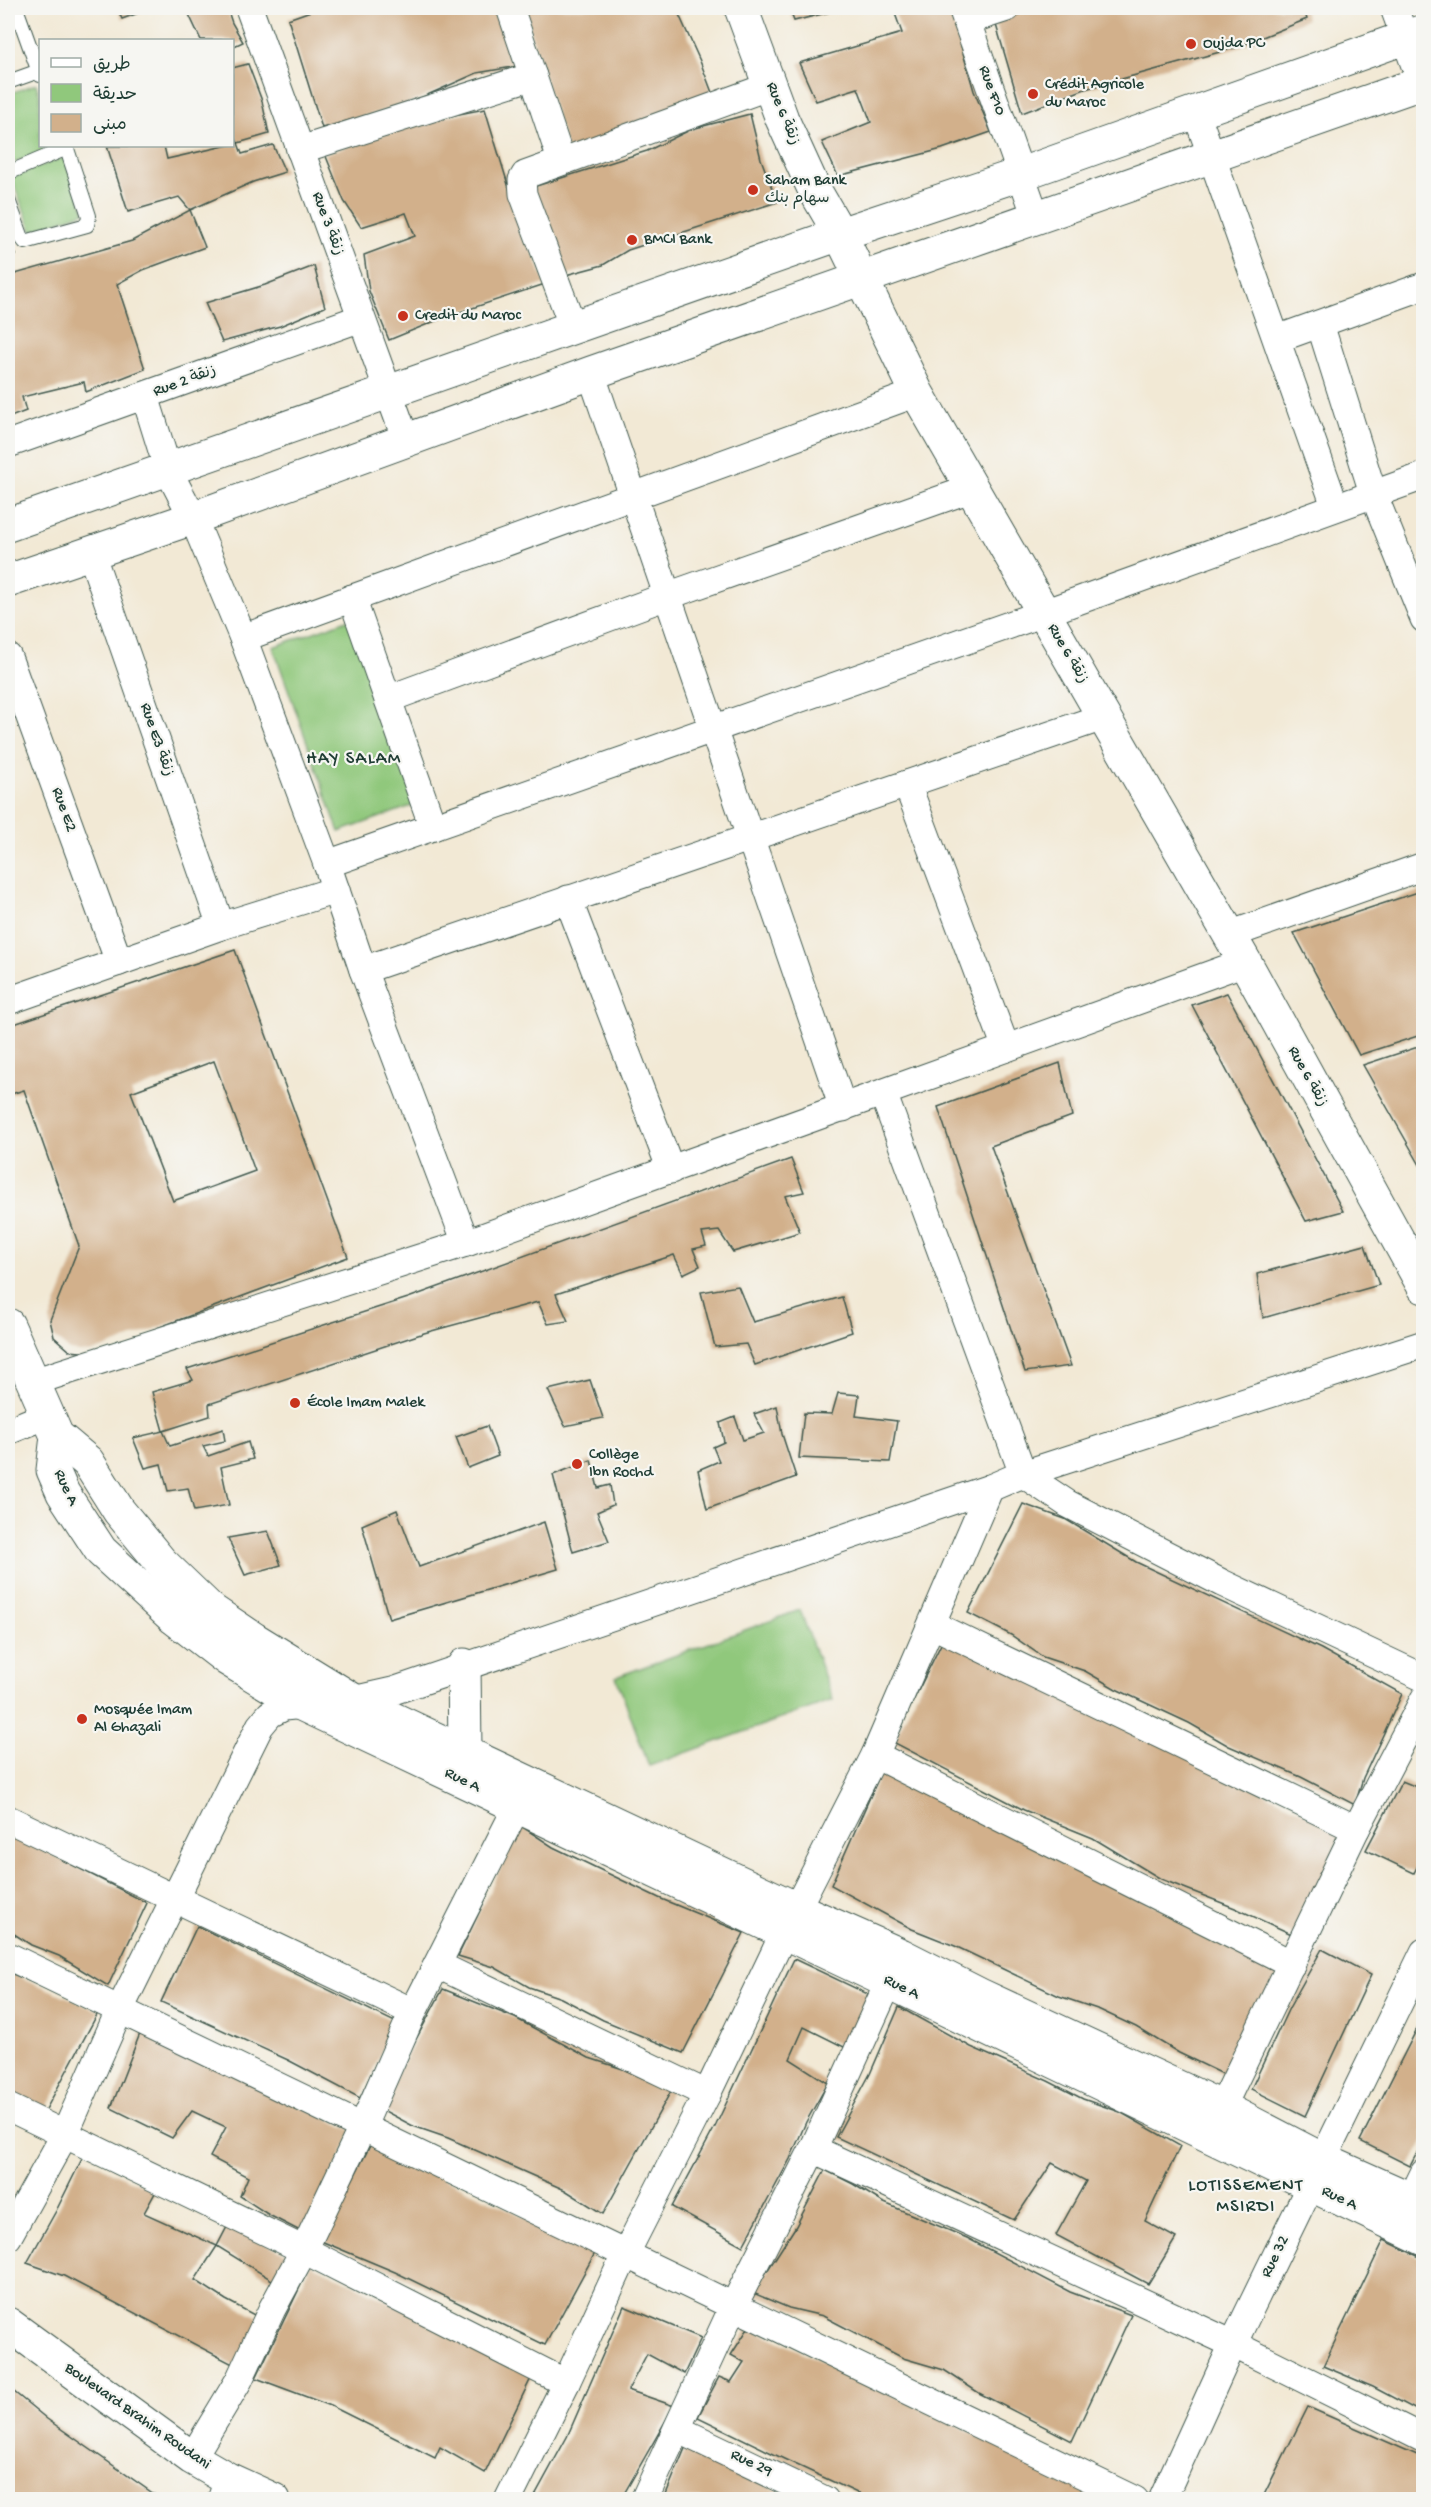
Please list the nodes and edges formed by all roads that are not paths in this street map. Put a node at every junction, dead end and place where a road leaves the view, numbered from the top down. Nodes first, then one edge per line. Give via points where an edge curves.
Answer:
1 (16, 8) edge
2 (510, 8) edge
3 (741, 8) edge
4 (1007, 8) edge
5 (258, 10) edge
6 (964, 14) edge
7 (1408, 25) edge
8 (39, 70) edge
9 (39, 73) edge
10 (533, 76) junction
11 (8, 82) edge
12 (1422, 82) edge
13 (770, 86) junction
14 (1196, 112) junction
15 (67, 147) edge
16 (300, 150) junction
17 (1213, 156) junction
18 (561, 160) junction
19 (8, 173) edge
20 (1021, 174) junction
21 (8, 200) edge
22 (1036, 217) junction
23 (840, 234) junction
24 (861, 278) junction
25 (1424, 286) edge
26 (362, 318) junction
27 (1320, 324) junction
28 (573, 327) junction
29 (1277, 339) junction
30 (591, 374) junction
31 (388, 391) junction
32 (917, 393) junction
33 (145, 396) junction
34 (406, 440) junction
35 (8, 444) edge
36 (168, 470) junction
37 (1424, 476) edge
38 (973, 488) junction
39 (1373, 493) junction
40 (633, 497) junction
41 (1335, 506) junction
42 (193, 518) junction
43 (8, 525) edge
44 (91, 553) junction
45 (8, 581) edge
46 (667, 596) junction
47 (352, 598) junction
48 (1044, 613) junction
49 (1424, 619) edge
50 (243, 638) junction
51 (8, 657) edge
52 (388, 699) junction
53 (1103, 717) junction
54 (713, 729) junction
55 (907, 784) junction
56 (432, 827) junction
57 (750, 837) junction
58 (327, 864) junction
59 (1424, 866) edge
60 (336, 890) junction
61 (568, 898) junction
62 (221, 926) junction
63 (1237, 949) junction
64 (119, 962) junction
65 (363, 970) junction
66 (9, 996) edge
67 (1006, 1048) junction
68 (883, 1093) junction
69 (843, 1108) junction
70 (670, 1170) junction
71 (466, 1243) junction
72 (1419, 1269) edge
73 (8, 1325) edge
74 (1424, 1344) edge
75 (33, 1382) junction
76 (52, 1426) junction
77 (8, 1431) edge
78 (1023, 1474) junction
79 (990, 1488) junction
80 (933, 1625) junction
81 (464, 1665) junction
82 (1424, 1678) edge
83 (353, 1700) junction
84 (1424, 1700) edge
85 (301, 1704) junction
86 (465, 1751) junction
87 (875, 1755) junction
88 (524, 1794) junction
89 (8, 1819) edge
90 (1356, 1829) junction
91 (175, 1900) junction
92 (791, 1921) junction
93 (1424, 1952) edge
94 (8, 1956) edge
95 (1292, 1964) junction
96 (438, 1965) junction
97 (895, 1969) junction
98 (120, 2009) junction
99 (413, 2012) junction
100 (707, 2094) junction
101 (8, 2107) edge
102 (1221, 2107) junction
103 (362, 2128) junction
104 (65, 2134) junction
105 (1208, 2136) junction
106 (813, 2149) junction
107 (1317, 2173) junction
108 (1416, 2208) edge
109 (8, 2237) edge
110 (304, 2250) junction
111 (626, 2253) junction
112 (734, 2306) junction
113 (8, 2324) edge
114 (1233, 2344) junction
115 (567, 2383) junction
116 (677, 2429) junction
117 (1424, 2439) edge
118 (192, 2458) junction
119 (225, 2489) edge
120 (274, 2499) edge
121 (508, 2499) edge
122 (644, 2499) edge
123 (825, 2499) edge
124 (1135, 2499) edge
125 (1162, 2499) edge

1 - 8 lane
2 - 10 street
3 - 13 street, Rue 6 زنقة
4 - 6 street
5 - 16 street, Rue 3 زنقة
6 - 20 street, Rue F10
7 - 12 street
7 - 14 street
9 - 11 lane
10 - 16 street
10 - 18 street
12 - 17 street
13 - 18 street
13 - 23 street, Rue 6 زنقة via 814,189
14 - 17 street
14 - 20 street
15 - 19 lane
15 - 21 lane via 89,216 87,225 26,242
16 - 26 street, Rue 3 زنقة
17 - 22 street
17 - 29 street
18 - 28 street via 525,175 521,186
20 - 22 street, Rue F10
20 - 23 street
22 - 24 street
23 - 24 street, Rue 6 زنقة
23 - 28 street
24 - 30 street
24 - 32 street, Rue 6 زنقة
25 - 27 street
26 - 31 street, Rue 3 زنقة
26 - 33 street, Rue 2 زنقة
27 - 29 street
27 - 39 street
28 - 31 street
29 - 41 street
30 - 34 street
30 - 40 street
31 - 34 street, Rue 3 زنقة
31 - 36 street
32 - 38 street, Rue 6 زنقة
32 - 40 street
33 - 35 street, Rue 2 زنقة
33 - 36 street
34 - 42 street
36 - 42 street
36 - 43 street
37 - 39 street
38 - 46 street
38 - 48 street, Rue 6 زنقة
39 - 41 street
39 - 49 street
40 - 46 street
40 - 47 street
41 - 48 street
42 - 44 street
42 - 50 street
44 - 45 street
44 - 62 street, Rue E3 زنقة
46 - 52 street
46 - 54 street
47 - 50 street
47 - 52 street
48 - 53 street, Rue 6 زنقة
48 - 54 street
50 - 58 street
51 - 64 street, Rue E2
52 - 56 street
53 - 55 street
53 - 63 street, Rue 6 زنقة
54 - 56 street
54 - 57 street
55 - 57 street
55 - 67 street
56 - 58 street
57 - 61 street
57 - 69 street
58 - 60 street
59 - 63 street
60 - 62 street
60 - 65 street
61 - 65 street
61 - 70 street
62 - 64 street
63 - 67 street
63 - 72 street, Rue 6 زنقة
64 - 66 street
65 - 71 street
67 - 68 street
68 - 69 street
68 - 78 street
69 - 70 street
70 - 71 street
71 - 75 street
73 - 75 street
74 - 78 street
75 - 76 street
76 - 77 street
76 - 83 street, Rue A via 88,1462 133,1529 161,1562 211,1610
76 - 85 street, Rue A via 53,1470 63,1493 101,1551 226,1659
78 - 79 street
78 - 82 street via 1068,1504 1222,1583
79 - 80 street
79 - 81 street
80 - 87 street
80 - 90 street
81 - 83 street via 393,1691
81 - 86 street
83 - 85 street
83 - 86 street, Rue A
84 - 90 street
85 - 88 street, Rue A
85 - 91 street via 270,1714 260,1726
86 - 88 street, Rue A
87 - 92 street
87 - 95 street
88 - 92 street, Rue A
88 - 96 street
89 - 91 street
90 - 95 street
91 - 98 street
91 - 99 street
92 - 97 street, Rue A
92 - 100 street
93 - 107 street, Rue 32
94 - 98 street
95 - 102 street
96 - 99 street
96 - 100 street
97 - 102 street, Rue A via 980,1995
97 - 105 street, Rue A
97 - 106 street
98 - 103 street
98 - 104 street
99 - 103 street
100 - 111 street
101 - 104 street
102 - 105 street
102 - 107 street, Rue A
103 - 110 street
103 - 111 street
104 - 109 street
104 - 110 street
105 - 107 street, Rue A
106 - 112 street
106 - 114 street
107 - 108 street, Rue A
107 - 114 street, Rue 32
110 - 115 street
110 - 118 street via 239,2380
111 - 112 street
111 - 115 street
112 - 116 street
112 - 124 street
113 - 118 street, Boulevard Brahim Roudani
114 - 117 street
114 - 125 street, Rue 32
115 - 121 street
116 - 122 street
116 - 123 street, Rue 29
118 - 119 street, Boulevard Brahim Roudani
119 - 120 street, Boulevard Brahim Roudani

